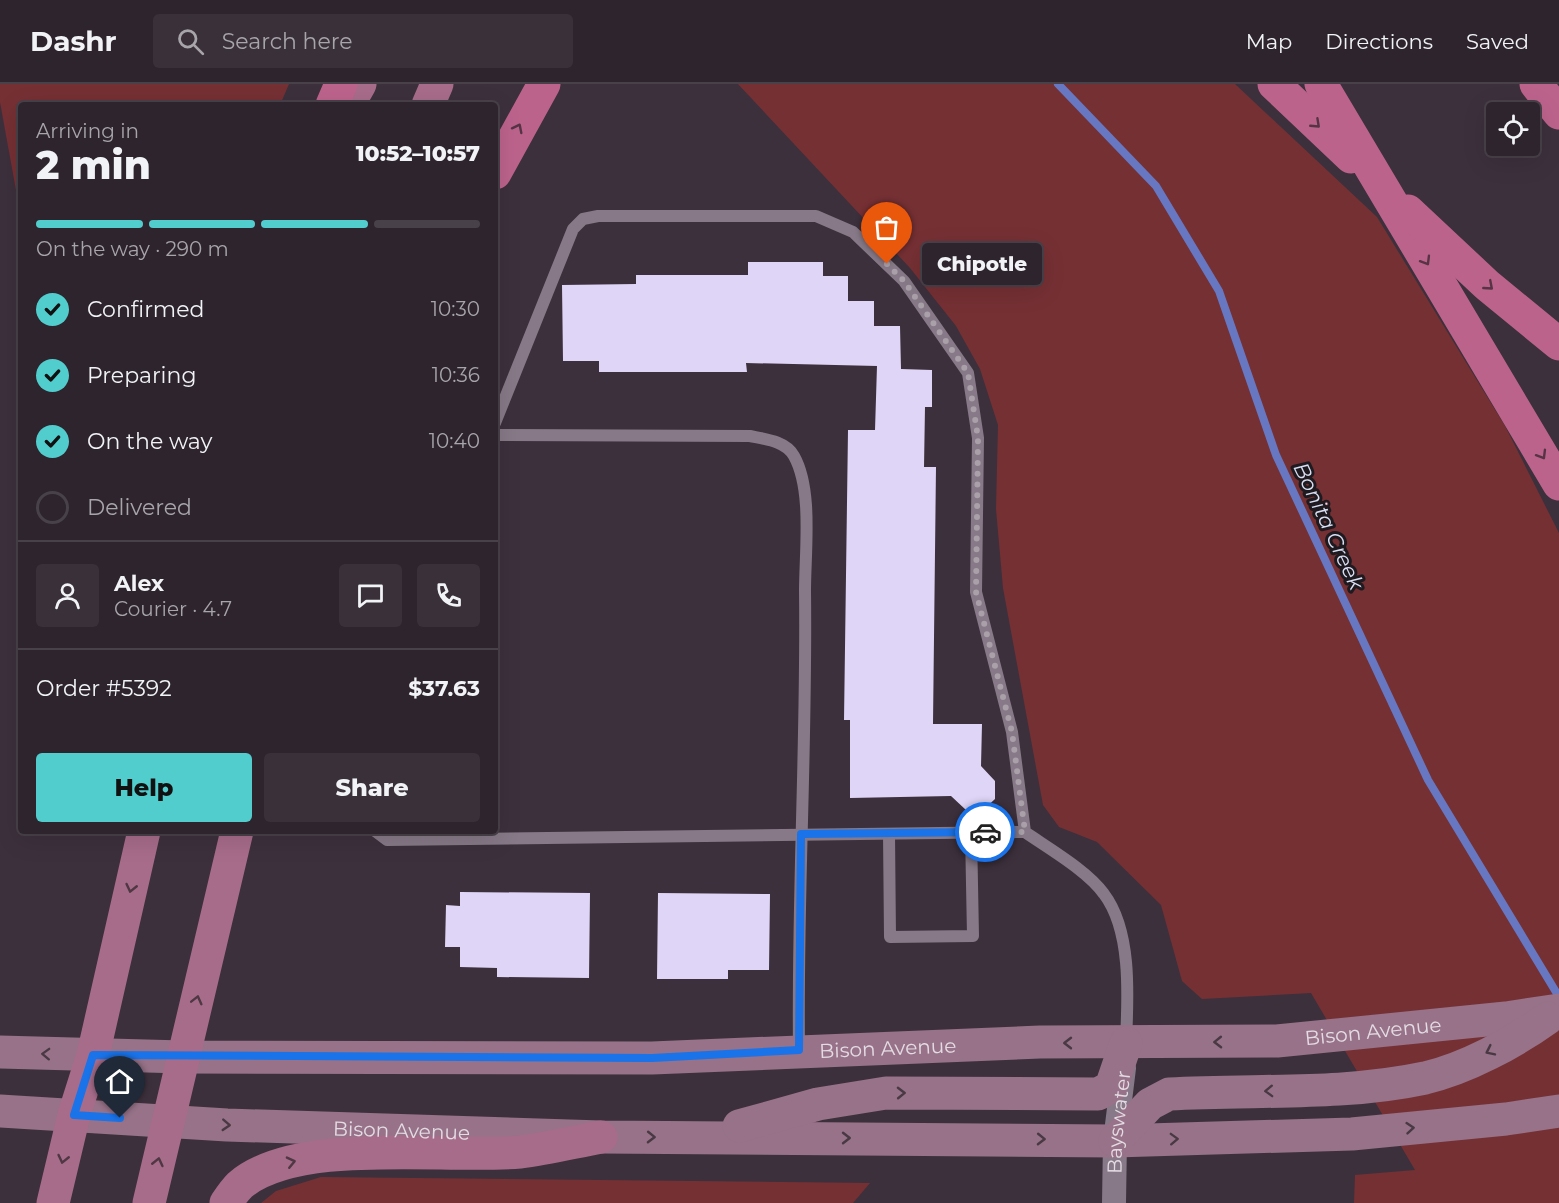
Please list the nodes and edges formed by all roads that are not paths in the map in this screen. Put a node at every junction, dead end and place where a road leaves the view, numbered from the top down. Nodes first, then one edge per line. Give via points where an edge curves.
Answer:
1 (341, 84) edge
2 (360, 84) edge
3 (436, 84) edge
4 (544, 84) edge
5 (1274, 84) edge
6 (1321, 84) edge
7 (1536, 84) edge
8 (334, 102) edge
9 (350, 102) edge
10 (429, 102) edge
11 (1559, 113) edge
12 (498, 168) edge
13 (1559, 344) edge
14 (498, 416) edge
15 (498, 435) edge
16 (1559, 484) edge
17 (971, 832) junction
18 (1025, 832) junction
19 (143, 834) edge
20 (236, 834) edge
21 (379, 834) edge
22 (801, 834) junction
23 (889, 834) junction
24 (1559, 1010) edge
25 (1126, 1043) junction
26 (799, 1050) junction
27 (0, 1052) edge
28 (93, 1055) junction
29 (183, 1057) junction
30 (0, 1111) edge
31 (1559, 1111) edge
32 (74, 1115) junction
33 (167, 1122) junction
34 (601, 1137) junction
35 (701, 1138) junction
36 (1115, 1141) junction
37 (53, 1203) edge
38 (149, 1203) edge
39 (226, 1203) edge
40 (1114, 1203) edge

1 - 8 highway
2 - 9 main road
3 - 10 main road
12 -> 4 highway
5 -> 13 highway via 1487,285
6 -> 16 highway
7 - 11 highway
14 - 18 lane via 573,229 583,219 816,216 853,232 904,281 968,373 978,438 976,592 1012,732
15 - 22 lane via 750,436 779,443 793,454 805,484 806,669
17 - 18 lane
17 - 23 lane
17 - 23 lane via 973,936 890,937
18 - 25 lane via 1065,859 1105,894 1123,936 1128,996
19 -> 28 main road
29 -> 20 main road
21 - 22 lane via 387,840
22 - 23 lane
22 - 26 lane
24 -> 25 main road, Bison Avenue via 1277,1041
24 -> 36 main road via 1525,1034 1463,1065 1427,1077 1362,1088 1169,1094 1150,1104
25 -> 26 main road, Bison Avenue
35 -> 25 main road via 818,1104 886,1093 1098,1094 1111,1087
25 - 36 street, Bayswater
26 - 29 main road, Bison Avenue via 652,1058
28 -> 27 main road, Bison Avenue
28 - 29 main road, Bison Avenue
28 - 32 main road
29 - 33 main road
30 - 32 main road, Bison Avenue
36 -> 31 main road, Bison Avenue via 1352,1134
32 - 33 main road, Bison Avenue
32 -> 37 main road
33 -> 34 main road, Bison Avenue
38 -> 33 main road
34 -> 35 main road, Bison Avenue
39 -> 34 main road via 240,1185 293,1161 346,1155 520,1152
35 -> 36 main road, Bison Avenue
36 - 40 street, Bayswater

